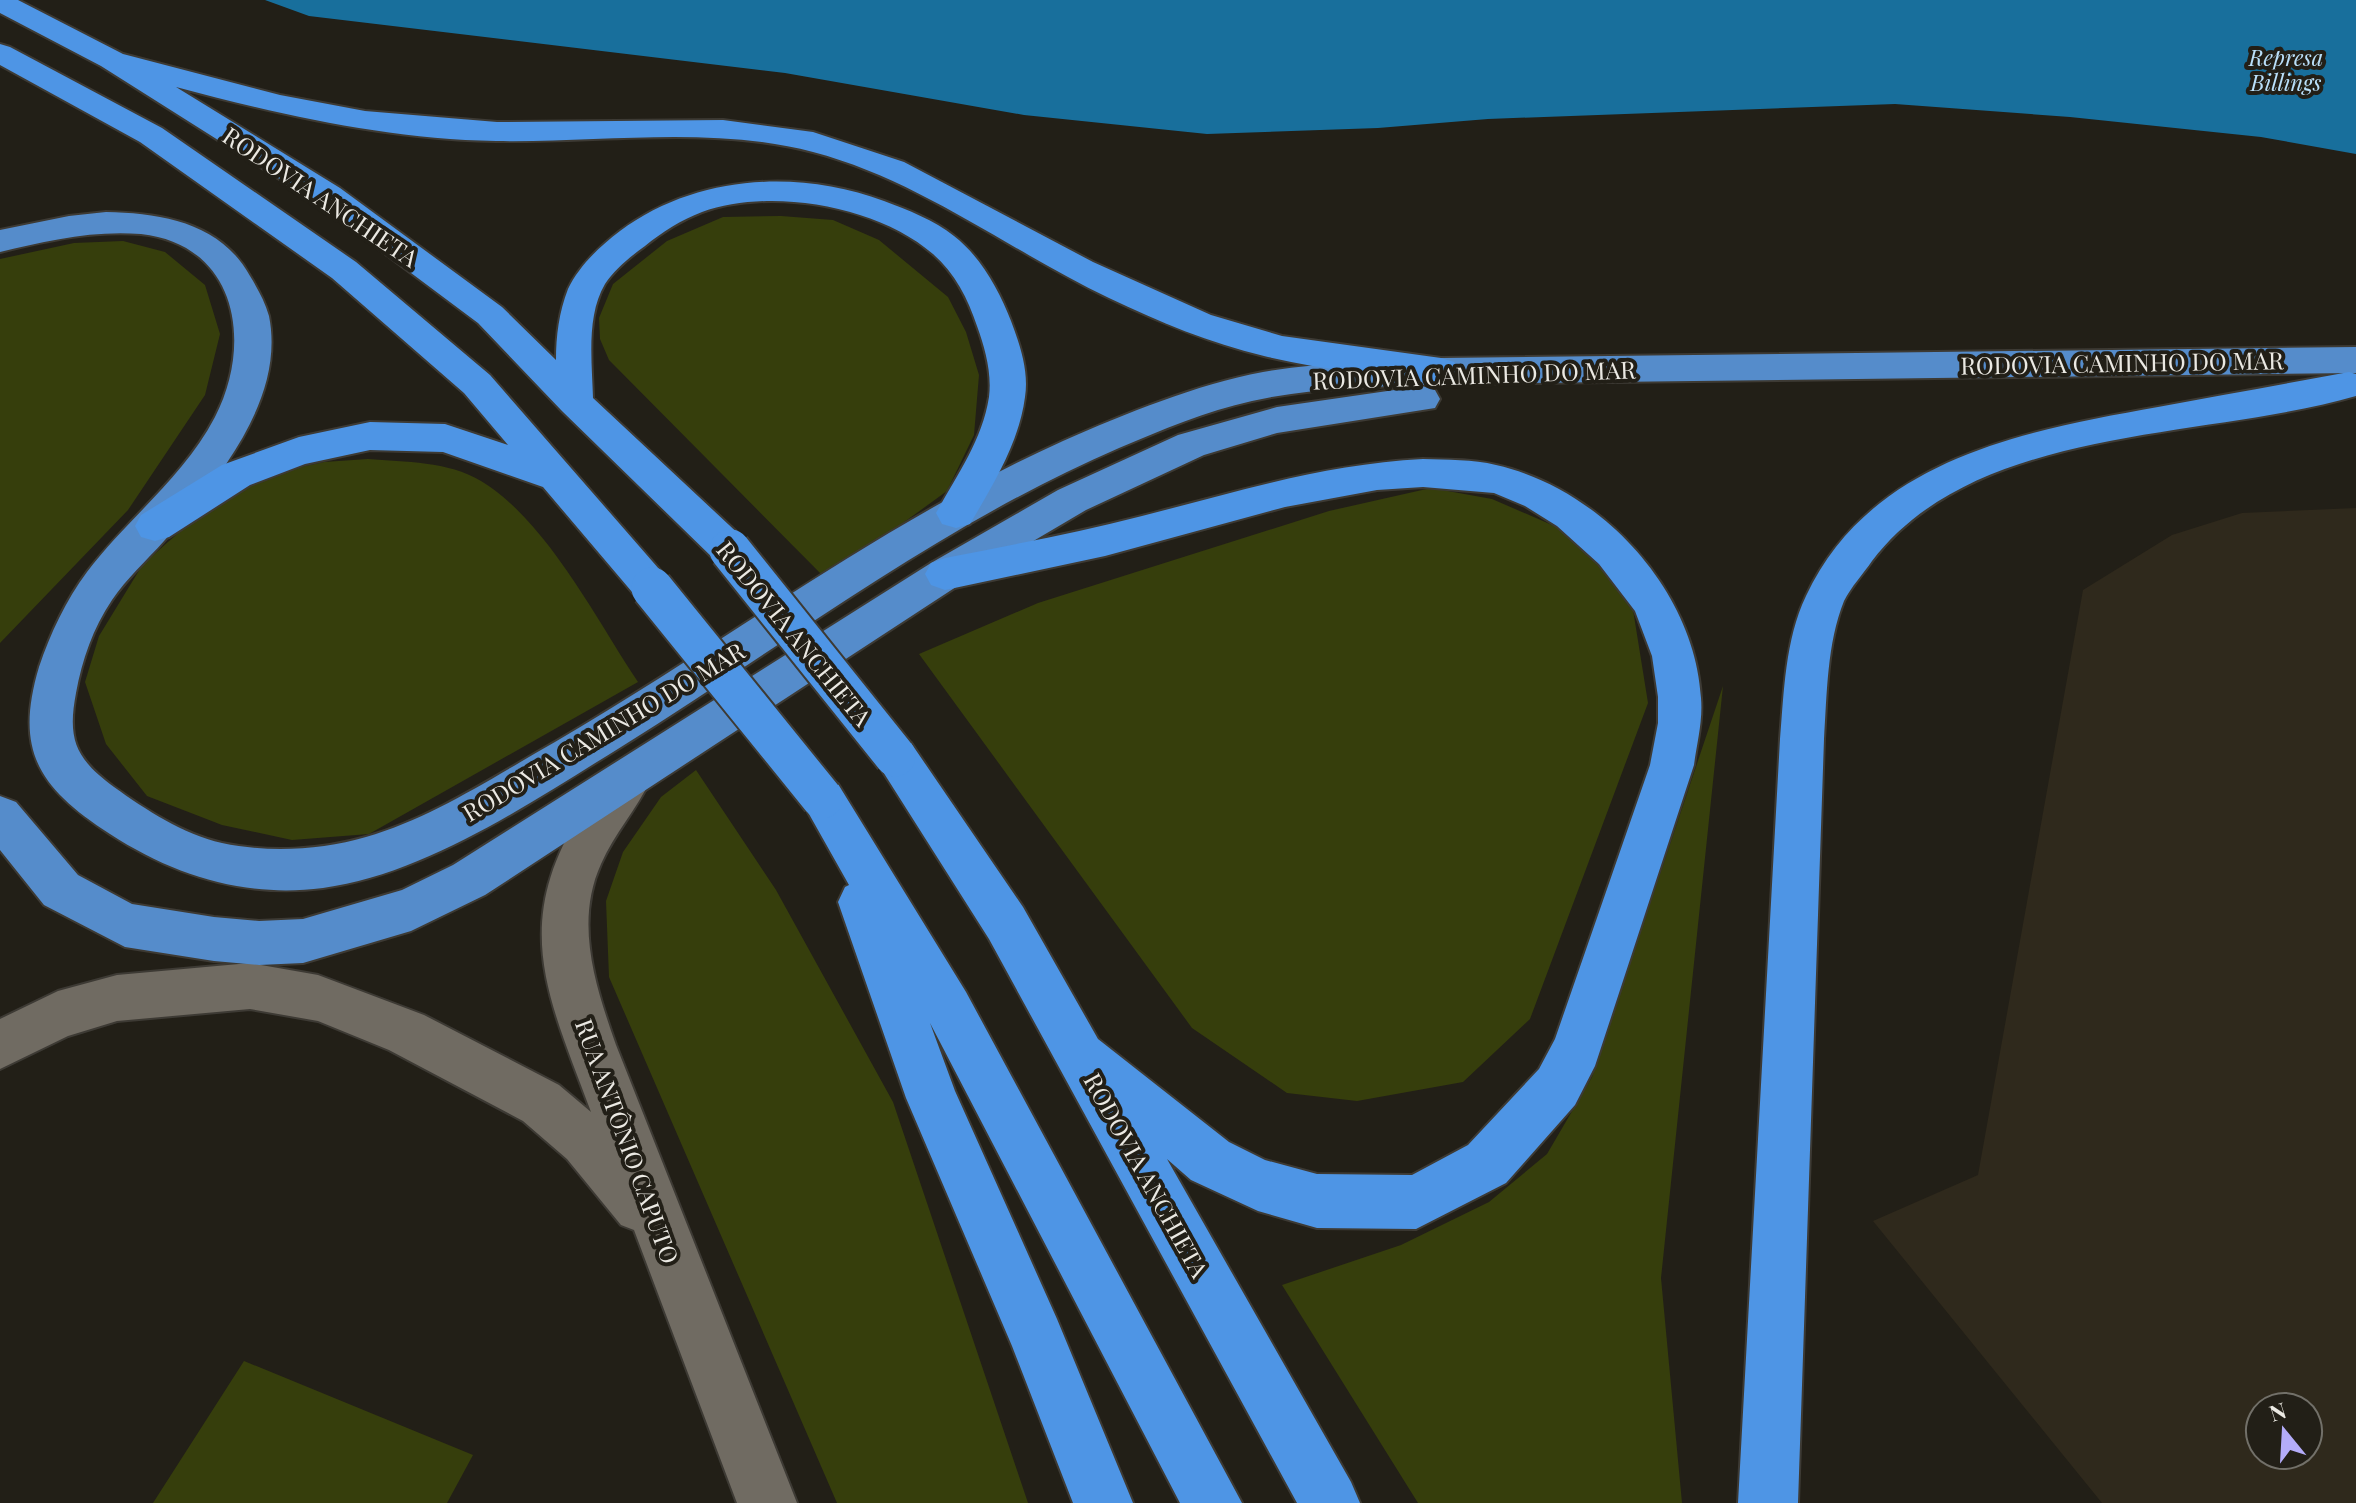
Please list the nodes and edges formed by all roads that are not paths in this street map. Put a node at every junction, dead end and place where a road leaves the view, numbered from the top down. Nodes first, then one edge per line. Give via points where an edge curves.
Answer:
1 (0, 2) edge
2 (0, 53) edge
3 (112, 60) junction
4 (0, 241) edge
5 (1441, 371) junction
6 (2354, 376) edge
7 (575, 402) junction
8 (561, 479) junction
9 (956, 513) junction
10 (155, 526) junction
11 (945, 574) junction
12 (629, 779) junction
13 (826, 805) junction
14 (0, 816) edge
15 (0, 1045) edge
16 (1081, 1057) junction
17 (659, 1230) junction
18 (767, 1503) edge
19 (1103, 1503) edge
20 (1212, 1503) edge
21 (1330, 1503) edge
22 (1768, 1503) edge

1 - 3 highway, RODOVIA ANCHIETA
2 - 8 highway, RODOVIA ANCHIETA via 151,135 344,270 477,384
3 - 5 highway via 271,104 361,121 455,130 746,131 814,142 888,165 1118,289 1205,324 1280,347
3 - 7 highway, RODOVIA ANCHIETA via 328,195 490,315
4 - 10 highway, RODOVIA CAMINHO DO MAR via 53,228 119,222 163,227 213,250 241,285 253,318 253,362 235,414
5 - 6 highway, RODOVIA CAMINHO DO MAR
5 - 9 highway, RODOVIA CAMINHO DO MAR via 1308,378 1235,391 1074,451
6 - 11 highway, RODOVIA CAMINHO DO MAR via 1478,393 1347,408 1277,420 1191,445 1072,500
6 - 22 highway via 2067,438 1967,468 1878,525 1825,599 1809,662 1802,739
7 - 9 highway via 573,329 587,286 636,233 671,213 731,195 811,192 852,202 936,239 973,277 1004,350 1007,394 1000,429
7 - 16 highway, RODOVIA ANCHIETA, bridge via 730,550 895,756 1006,923
8 - 10 highway via 445,438 370,436 299,451 236,475
8 - 13 highway, RODOVIA ANCHIETA, bridge
9 - 10 highway, RODOVIA CAMINHO DO MAR via 591,744 423,838 316,868 229,867 165,845 90,795 65,771 53,750 48,728 70,635 99,586
11 - 12 highway, RODOVIA CAMINHO DO MAR
11 - 16 highway via 1104,542 1375,475 1443,472 1501,480 1560,507 1609,547 1645,589 1677,671 1680,717 1672,765 1577,1049 1557,1087 1487,1164 1416,1202 1317,1201 1272,1189 1210,1161
12 - 14 highway, RODOVIA CAMINHO DO MAR via 469,880 411,909 303,941 214,939 125,925 61,890
12 - 17 main road, RUA ANTÔNIO CAPUTO via 589,839 567,896 564,942 581,1012
13 - 19 highway via 932,1098
13 - 20 highway, RODOVIA ANCHIETA via 949,1009
15 - 17 main road via 58,1015 117,998 250,986 318,998 406,1032 541,1103 585,1141
16 - 21 highway, RODOVIA ANCHIETA
17 - 18 main road, RUA ANTÔNIO CAPUTO

